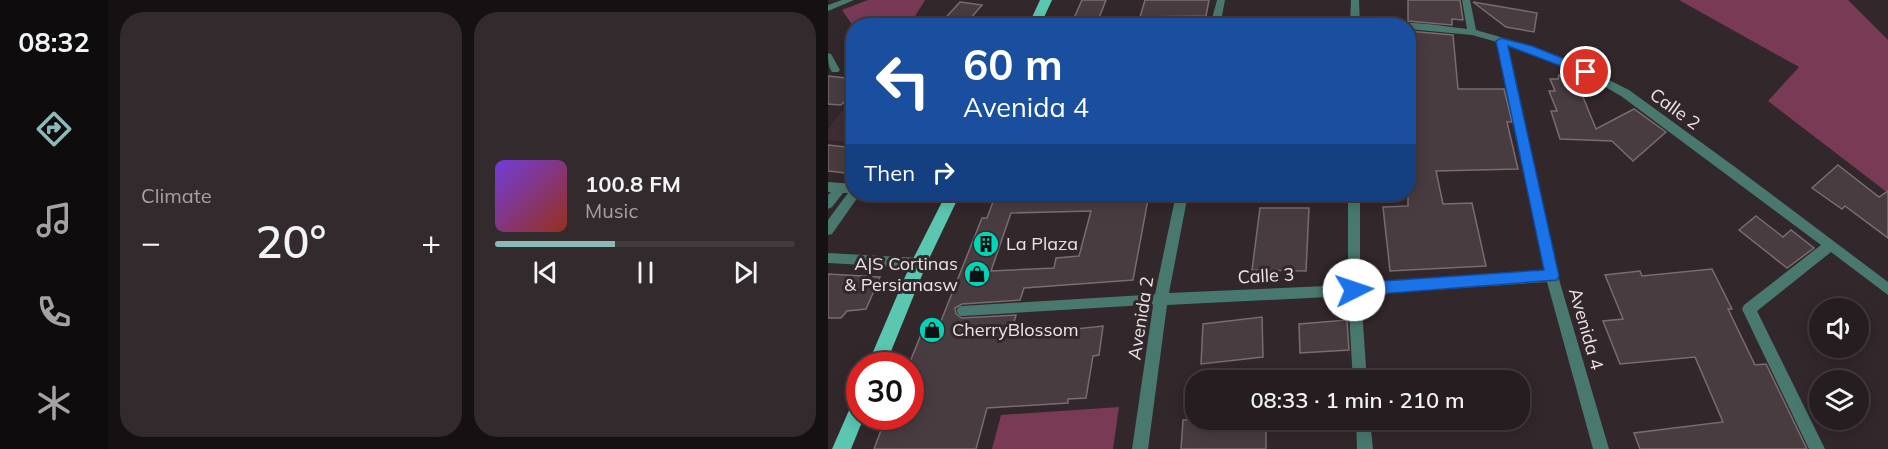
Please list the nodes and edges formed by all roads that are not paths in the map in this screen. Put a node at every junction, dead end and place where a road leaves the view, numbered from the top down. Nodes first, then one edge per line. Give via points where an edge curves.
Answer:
1 (850, 0) edge
2 (1046, 0) edge
3 (1221, 0) edge
4 (1355, 0) edge
5 (1466, 0) edge
6 (828, 8) edge
7 (1038, 18) edge
8 (1217, 18) edge
9 (1355, 18) edge
10 (1416, 27) edge
11 (1472, 32) junction
12 (1501, 41) junction
13 (828, 56) edge
14 (835, 70) dead end
15 (834, 187) edge
16 (847, 201) edge
17 (950, 201) edge
18 (1181, 201) edge
19 (1354, 201) edge
20 (828, 204) edge
21 (828, 230) edge
22 (1831, 245) junction
23 (828, 258) edge
24 (919, 263) junction
25 (1552, 276) junction
26 (1888, 289) edge
27 (1354, 290) junction
28 (1161, 299) junction
29 (962, 311) dead end
30 (882, 352) edge
31 (1359, 370) edge
32 (849, 430) edge
33 (1364, 430) edge
34 (840, 449) edge
35 (1140, 449) edge
36 (1365, 449) edge
37 (1600, 449) edge
38 (1817, 449) edge

1 - 6 street
2 - 7 main road
3 - 8 street
4 - 9 street
5 - 11 street
10 - 11 street, Calle 2
11 - 12 street, Calle 2
12 - 22 street, Calle 2 via 1560,60 1625,93
12 - 25 street, Avenida 4
13 - 14 street
15 - 20 street
16 - 21 street
17 - 24 main road
18 - 28 street, Avenida 2
19 - 27 street
22 - 26 street, Calle 2
22 - 38 street via 1749,309
23 - 24 street
24 - 30 main road
25 - 27 street, Calle 3
25 - 37 street, Avenida 4
27 - 28 street, Calle 3
27 - 31 street
28 - 29 lane
28 - 35 street, Avenida 2
32 - 34 main road
33 - 36 street

